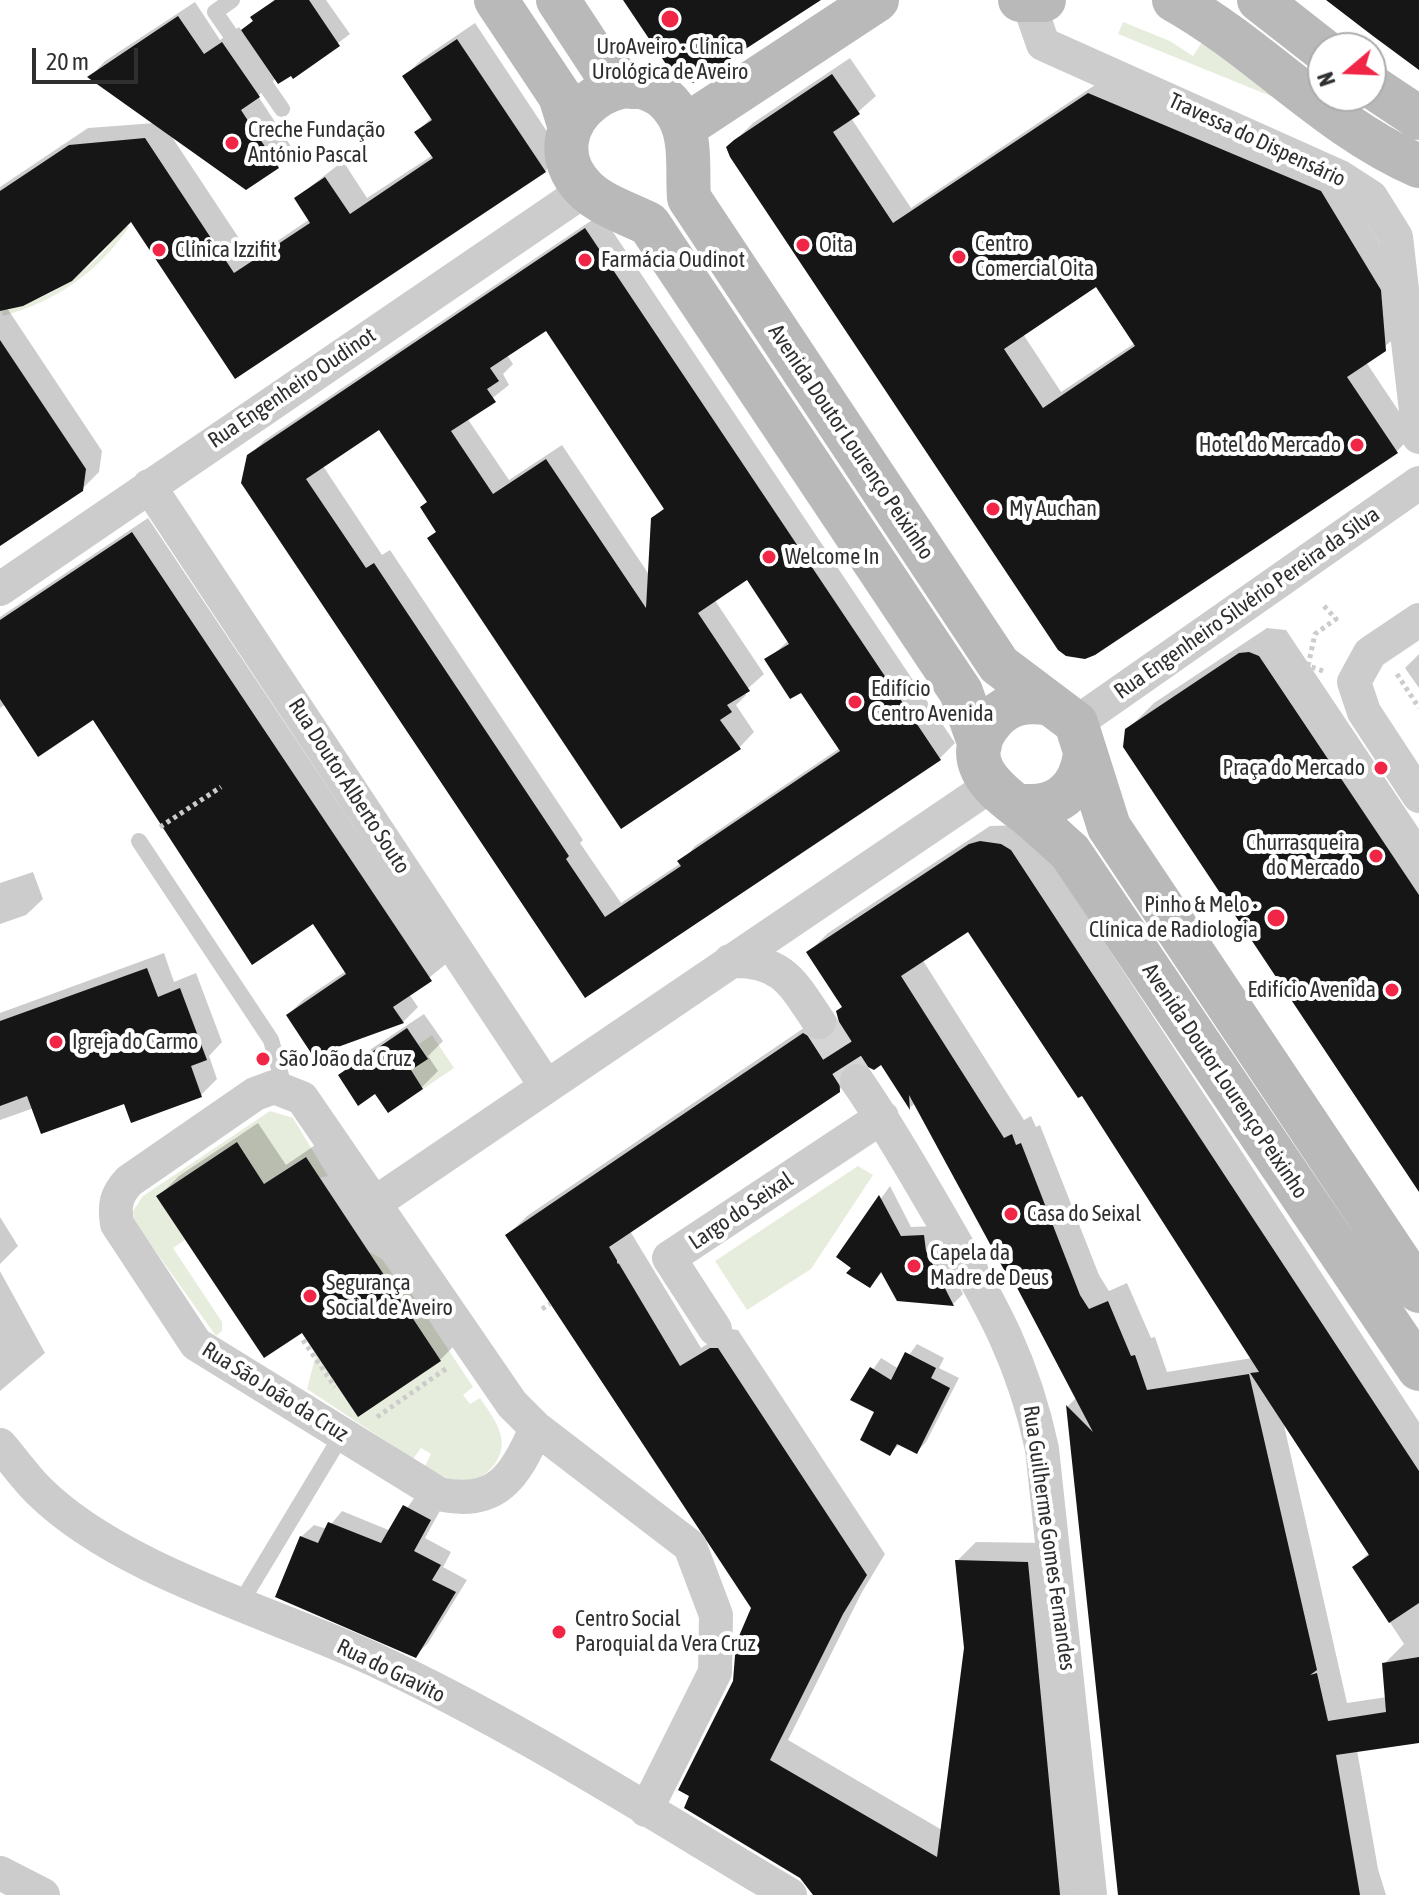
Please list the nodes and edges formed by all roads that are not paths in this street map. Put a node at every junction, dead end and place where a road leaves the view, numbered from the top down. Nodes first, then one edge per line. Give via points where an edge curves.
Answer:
1 (232, 0) edge
2 (496, 0) edge
3 (558, 0) edge
4 (877, 0) edge
5 (1031, 0) edge
6 (1174, 0) edge
7 (1259, 0) edge
8 (1307, 38) edge
9 (633, 87) junction
10 (1387, 97) edge
11 (282, 109) dead end
12 (1419, 118) edge
13 (570, 128) junction
14 (685, 143) junction
15 (1419, 166) edge
16 (599, 197) junction
17 (1419, 437) edge
18 (1419, 483) edge
19 (149, 486) junction
20 (0, 589) edge
21 (1419, 620) edge
22 (1070, 727) junction
23 (996, 779) junction
24 (1419, 796) edge
25 (139, 841) road end
26 (798, 915) junction
27 (730, 961) junction
28 (792, 980) junction
29 (819, 1022) tunnel mouth
30 (857, 1081) tunnel mouth
31 (546, 1086) junction
32 (285, 1090) junction
33 (882, 1117) junction
34 (375, 1203) junction
35 (1419, 1291) edge
36 (715, 1329) dead end
37 (1419, 1369) edge
38 (536, 1428) junction
39 (346, 1435) junction
40 (0, 1445) edge
41 (240, 1604) junction
42 (646, 1810) junction
43 (0, 1873) edge
44 (43, 1895) edge
45 (790, 1895) edge
46 (1090, 1895) edge

1 - 11 lane via 215,12
2 - 13 main road via 560,96
3 - 9 main road via 602,67
4 - 14 main road
5 - 17 street, Travessa do Dispensário via 1043,44 1340,177 1371,197 1396,237
6 - 15 main road via 1316,104
7 - 8 main road
9 - 13 main road via 594,97
9 - 14 main road via 665,99
10 - 12 main road
13 - 16 main road via 569,161
14 - 16 main road via 680,177 668,192 632,207
14 - 22 main road, Avenida Doutor Lourenço Peixinho via 689,198 999,665
16 - 19 street, Rua Engenheiro Oudinot
16 - 23 main road, Avenida Doutor Lourenço Peixinho via 649,224 961,692
18 - 22 street, Rua Engenheiro Silvério Pereira da Silva
19 - 20 street, Rua Engenheiro Oudinot
19 - 31 street, Rua Doutor Alberto Souto
21 - 24 street via 1370,653 1354,682 1364,712
22 - 23 main road via 1034,701 1005,709 993,719
22 - 23 main road via 1077,784 1060,800 1033,808
22 - 35 main road, Avenida Doutor Lourenço Peixinho via 1109,827
23 - 26 street
23 - 37 main road, Avenida Doutor Lourenço Peixinho via 1070,852
25 - 32 lane via 271,1040
26 - 27 street
26 - 28 street via 791,935
27 - 28 street via 773,966
27 - 31 street
28 - 29 street
30 - 33 street, Rua Guilherme Gomes Fernandes
31 - 34 street
32 - 34 street via 302,1098
32 - 39 street, Rua São João da Cruz via 274,1087 255,1094 129,1181 118,1193 117,1224 196,1344
33 - 36 street, Largo do Seixal via 669,1258
33 - 46 street, Rua Guilherme Gomes Fernandes via 1002,1324 1030,1394 1042,1449
34 - 38 street via 512,1404
38 - 39 street, Rua São João da Cruz via 521,1464 500,1486 463,1500 439,1494
38 - 42 street via 690,1546 716,1615 715,1672
39 - 41 lane
40 - 41 street, Rua do Gravito via 39,1492 96,1535
41 - 42 street, Rua do Gravito via 373,1659
42 - 45 street, Rua do Gravito
43 - 44 street

